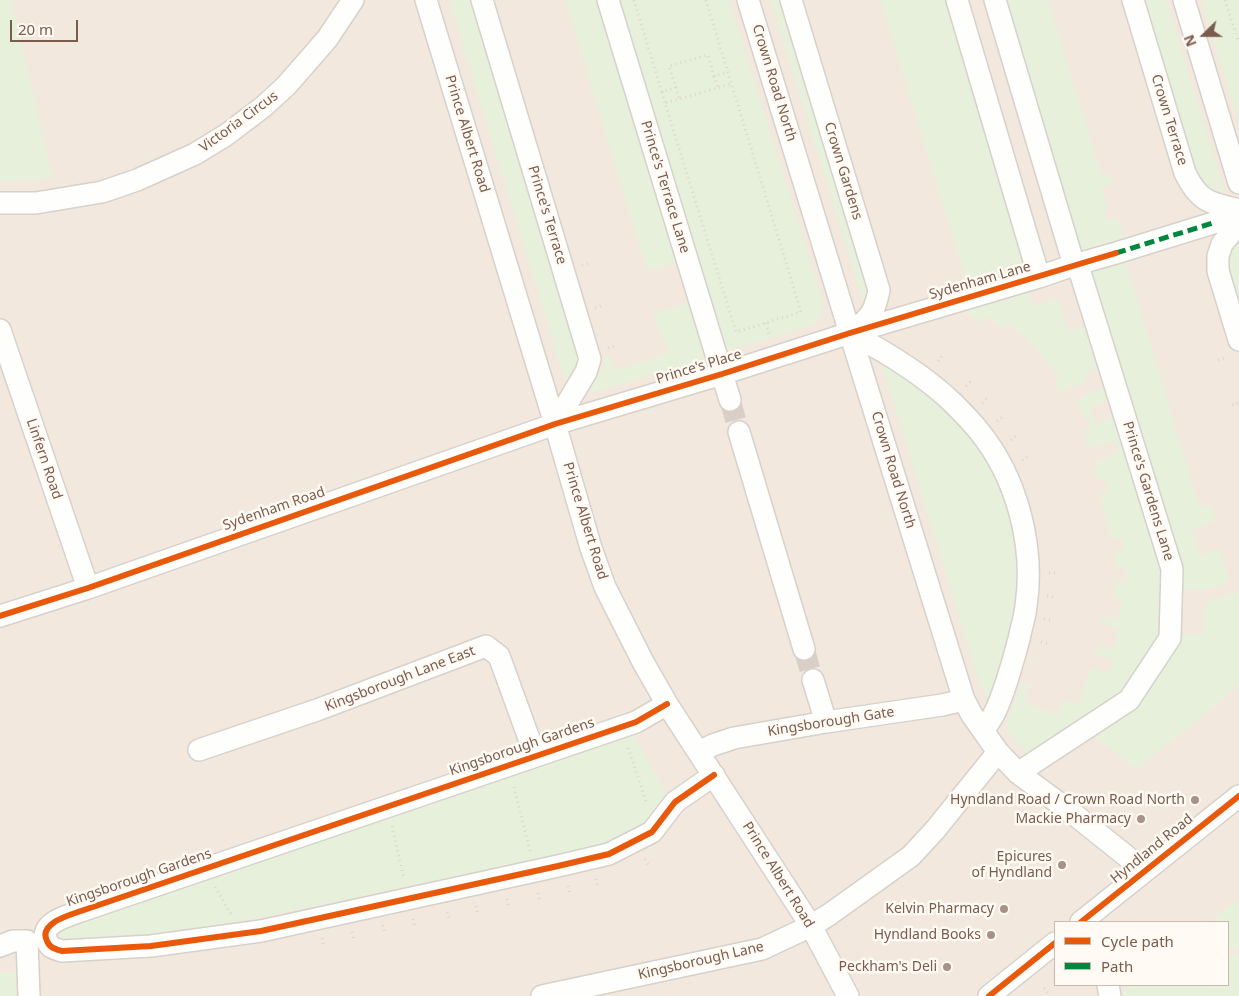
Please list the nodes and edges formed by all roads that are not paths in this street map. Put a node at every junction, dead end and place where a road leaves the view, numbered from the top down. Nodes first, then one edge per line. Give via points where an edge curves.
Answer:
1 (353, 0) edge
2 (426, 0) edge
3 (482, 0) edge
4 (608, 0) edge
5 (748, 0) edge
6 (791, 0) edge
7 (957, 0) edge
8 (995, 0) edge
9 (1133, 0) edge
10 (1184, 0) edge
11 (1239, 183) edge
12 (0, 203) edge
13 (1239, 210) edge
14 (1239, 215) edge
15 (1239, 223) edge
16 (1074, 265) junction
17 (1039, 277) junction
18 (0, 330) edge
19 (850, 333) junction
20 (1239, 340) edge
21 (722, 374) junction
22 (730, 400) tunnel mouth
23 (555, 424) junction
24 (739, 432) tunnel mouth
25 (88, 588) junction
26 (0, 616) edge
27 (804, 649) tunnel mouth
28 (813, 680) tunnel mouth
29 (964, 700) junction
30 (667, 704) junction
31 (826, 722) junction
32 (983, 731) junction
33 (199, 750) dead end
34 (699, 752) junction
35 (998, 752) junction
36 (535, 755) junction
37 (1018, 773) junction
38 (714, 775) junction
39 (1239, 796) edge
40 (1145, 871) junction
41 (1082, 921) edge
42 (811, 926) junction
43 (1054, 944) edge
44 (0, 946) edge
45 (29, 996) edge
46 (542, 996) edge
47 (848, 996) edge
48 (989, 996) edge

1 - 12 street, Victoria Circus via 327,39 286,86 226,135 195,154 102,192 36,202
2 - 23 street, Prince Albert Road
3 - 23 street, Prince's Terrace via 590,359 586,372
4 - 21 street, Prince's Terrace Lane
5 - 19 street, Crown Road North
6 - 19 street, Crown Gardens via 879,290 872,313
7 - 17 street
8 - 16 street, Prince's Gardens Lane
9 - 13 street, Crown Terrace via 1190,184 1203,198
10 - 11 street
14 - 16 street, Sydenham Lane
15 - 20 street via 1222,244 1218,271
16 - 17 street, Sydenham Lane
16 - 37 street, Prince's Gardens Lane via 1080,272 1172,569 1170,638 1129,700
17 - 19 street, Sydenham Lane
18 - 25 street, Linfern Road
19 - 21 street, Prince's Place
19 - 29 street, Crown Road North
19 - 32 street via 886,352 952,402 988,443 1012,488 1024,528 1028,556 1026,606 1011,668 995,712
21 - 22 street, Prince's Terrace Lane
21 - 23 street, Prince's Place
23 - 25 street, Sydenham Road
23 - 30 street, Prince Albert Road via 605,587
24 - 27 street
25 - 26 street, Sydenham Road
28 - 31 street
29 - 31 street, Kingsborough Gate
29 - 32 street, Crown Road North
30 - 34 street, Prince Albert Road
30 - 36 street, Kingsborough Gardens via 636,722
31 - 34 street, Kingsborough Gate via 734,738
32 - 35 street, Crown Road North
33 - 36 street, Kingsborough Lane East via 317,710 486,646 499,656
34 - 38 street, Prince Albert Road
35 - 37 street, Crown Road North
35 - 42 street, Kingsborough Lane via 912,856
36 - 38 street, Kingsborough Gardens via 81,911 56,921 46,930 45,937 49,946 62,951 151,946 410,908 534,871 609,854 652,832 675,802
37 - 40 street, Crown Road North
38 - 42 street, Prince Albert Road
39 - 40 street, Hyndland Road
40 - 41 street, Hyndland Road
42 - 46 street, Kingsborough Lane via 762,948
42 - 47 street, Prince Albert Road
43 - 48 street
44 - 45 street via 13,941 27,941

